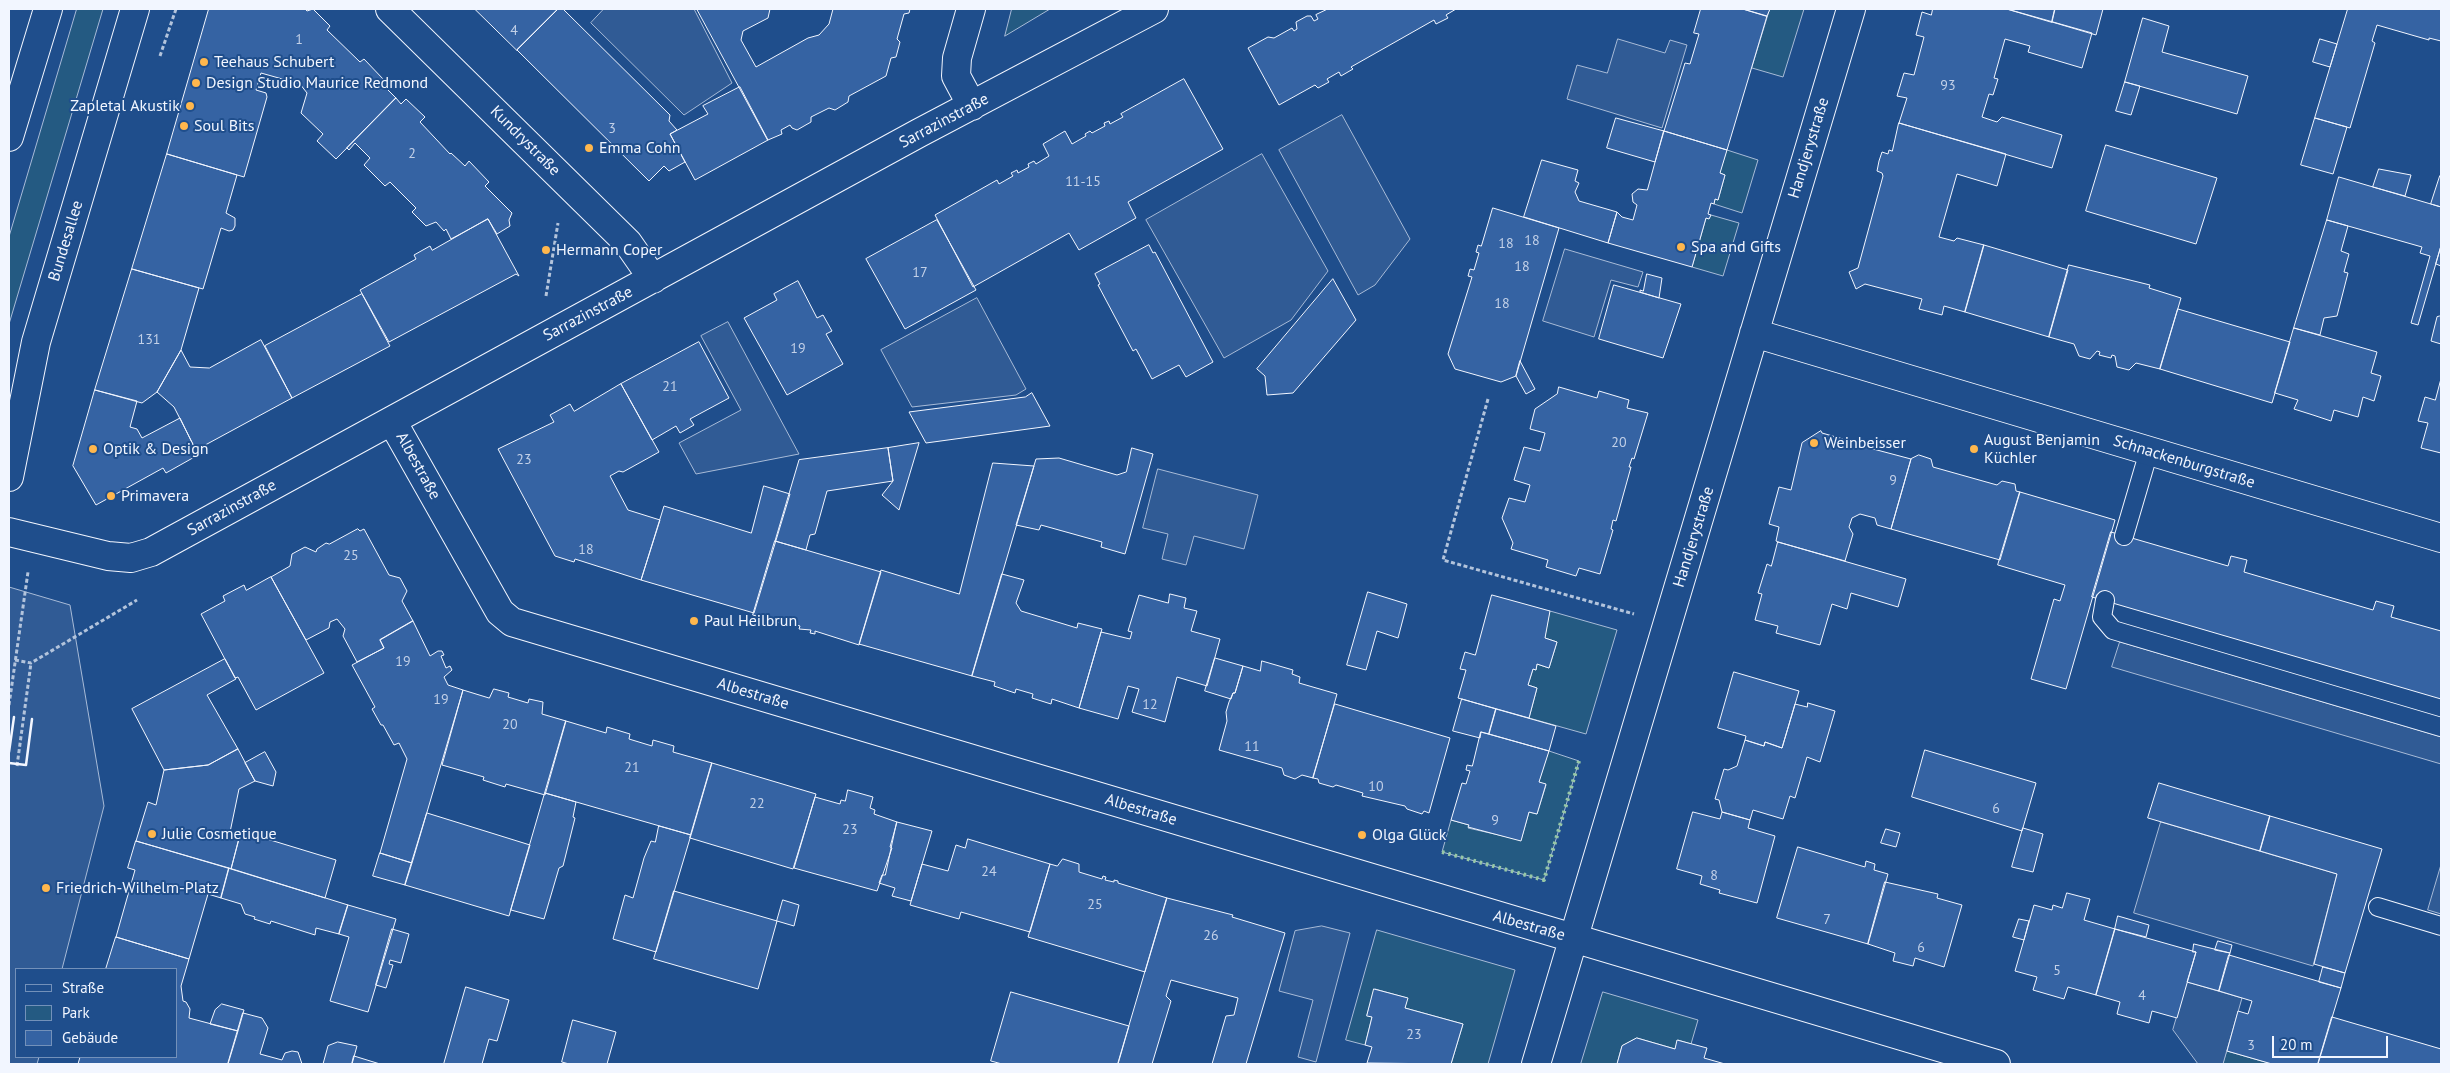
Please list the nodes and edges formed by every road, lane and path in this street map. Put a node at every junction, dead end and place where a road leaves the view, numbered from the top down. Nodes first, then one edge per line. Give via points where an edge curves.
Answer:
1 (48, 9) edge
2 (135, 9) edge
3 (390, 9) edge
4 (971, 9) edge
5 (1154, 9) edge
6 (1851, 9) edge
7 (972, 106) junction
8 (9, 136) edge
9 (559, 220) dead end
10 (653, 279) junction
11 (546, 297) dead end
12 (1754, 333) junction
13 (19, 372) edge
14 (1488, 399) dead end
15 (392, 421) junction
16 (2149, 451) junction
17 (9, 476) edge
18 (9, 532) edge
19 (2124, 536) dead end
20 (2441, 538) edge
21 (137, 600) dead end
22 (2104, 600) dead end
23 (22, 604) dead end
24 (1634, 614) dead end
25 (15, 660) junction
26 (31, 663) junction
27 (9, 705) edge
28 (2441, 727) edge
29 (17, 766) dead end
30 (2378, 908) dead end
31 (2441, 926) edge
32 (1574, 939) junction
33 (1536, 1064) edge
34 (1996, 1064) edge

1 - 8 street
2 - 13 street, Bundesallee via 36,342
3 - 10 street, Kundrystraße via 628,243
4 - 7 street via 957,58 956,76
5 - 7 street, Sarrazinstraße
6 - 12 street, Handjerystraße
7 - 10 street, Sarrazinstraße
9 - 11 path
10 - 15 street, Sarrazinstraße
12 - 16 street, Schnackenburgstraße
12 - 32 street, Handjerystraße
13 - 17 street, Bundesallee
14 - 24 path via 1443,560
15 - 18 street, Sarrazinstraße via 144,554 131,558 108,556
15 - 32 street, Albestraße via 500,612 512,622
16 - 19 lane
16 - 20 street, Schnackenburgstraße
21 - 26 path
22 - 28 lane via 2102,617 2113,630
23 - 25 path
25 - 26 path
25 - 27 path
26 - 29 path
30 - 31 lane
32 - 33 street, Handjerystraße
32 - 34 street, Albestraße

